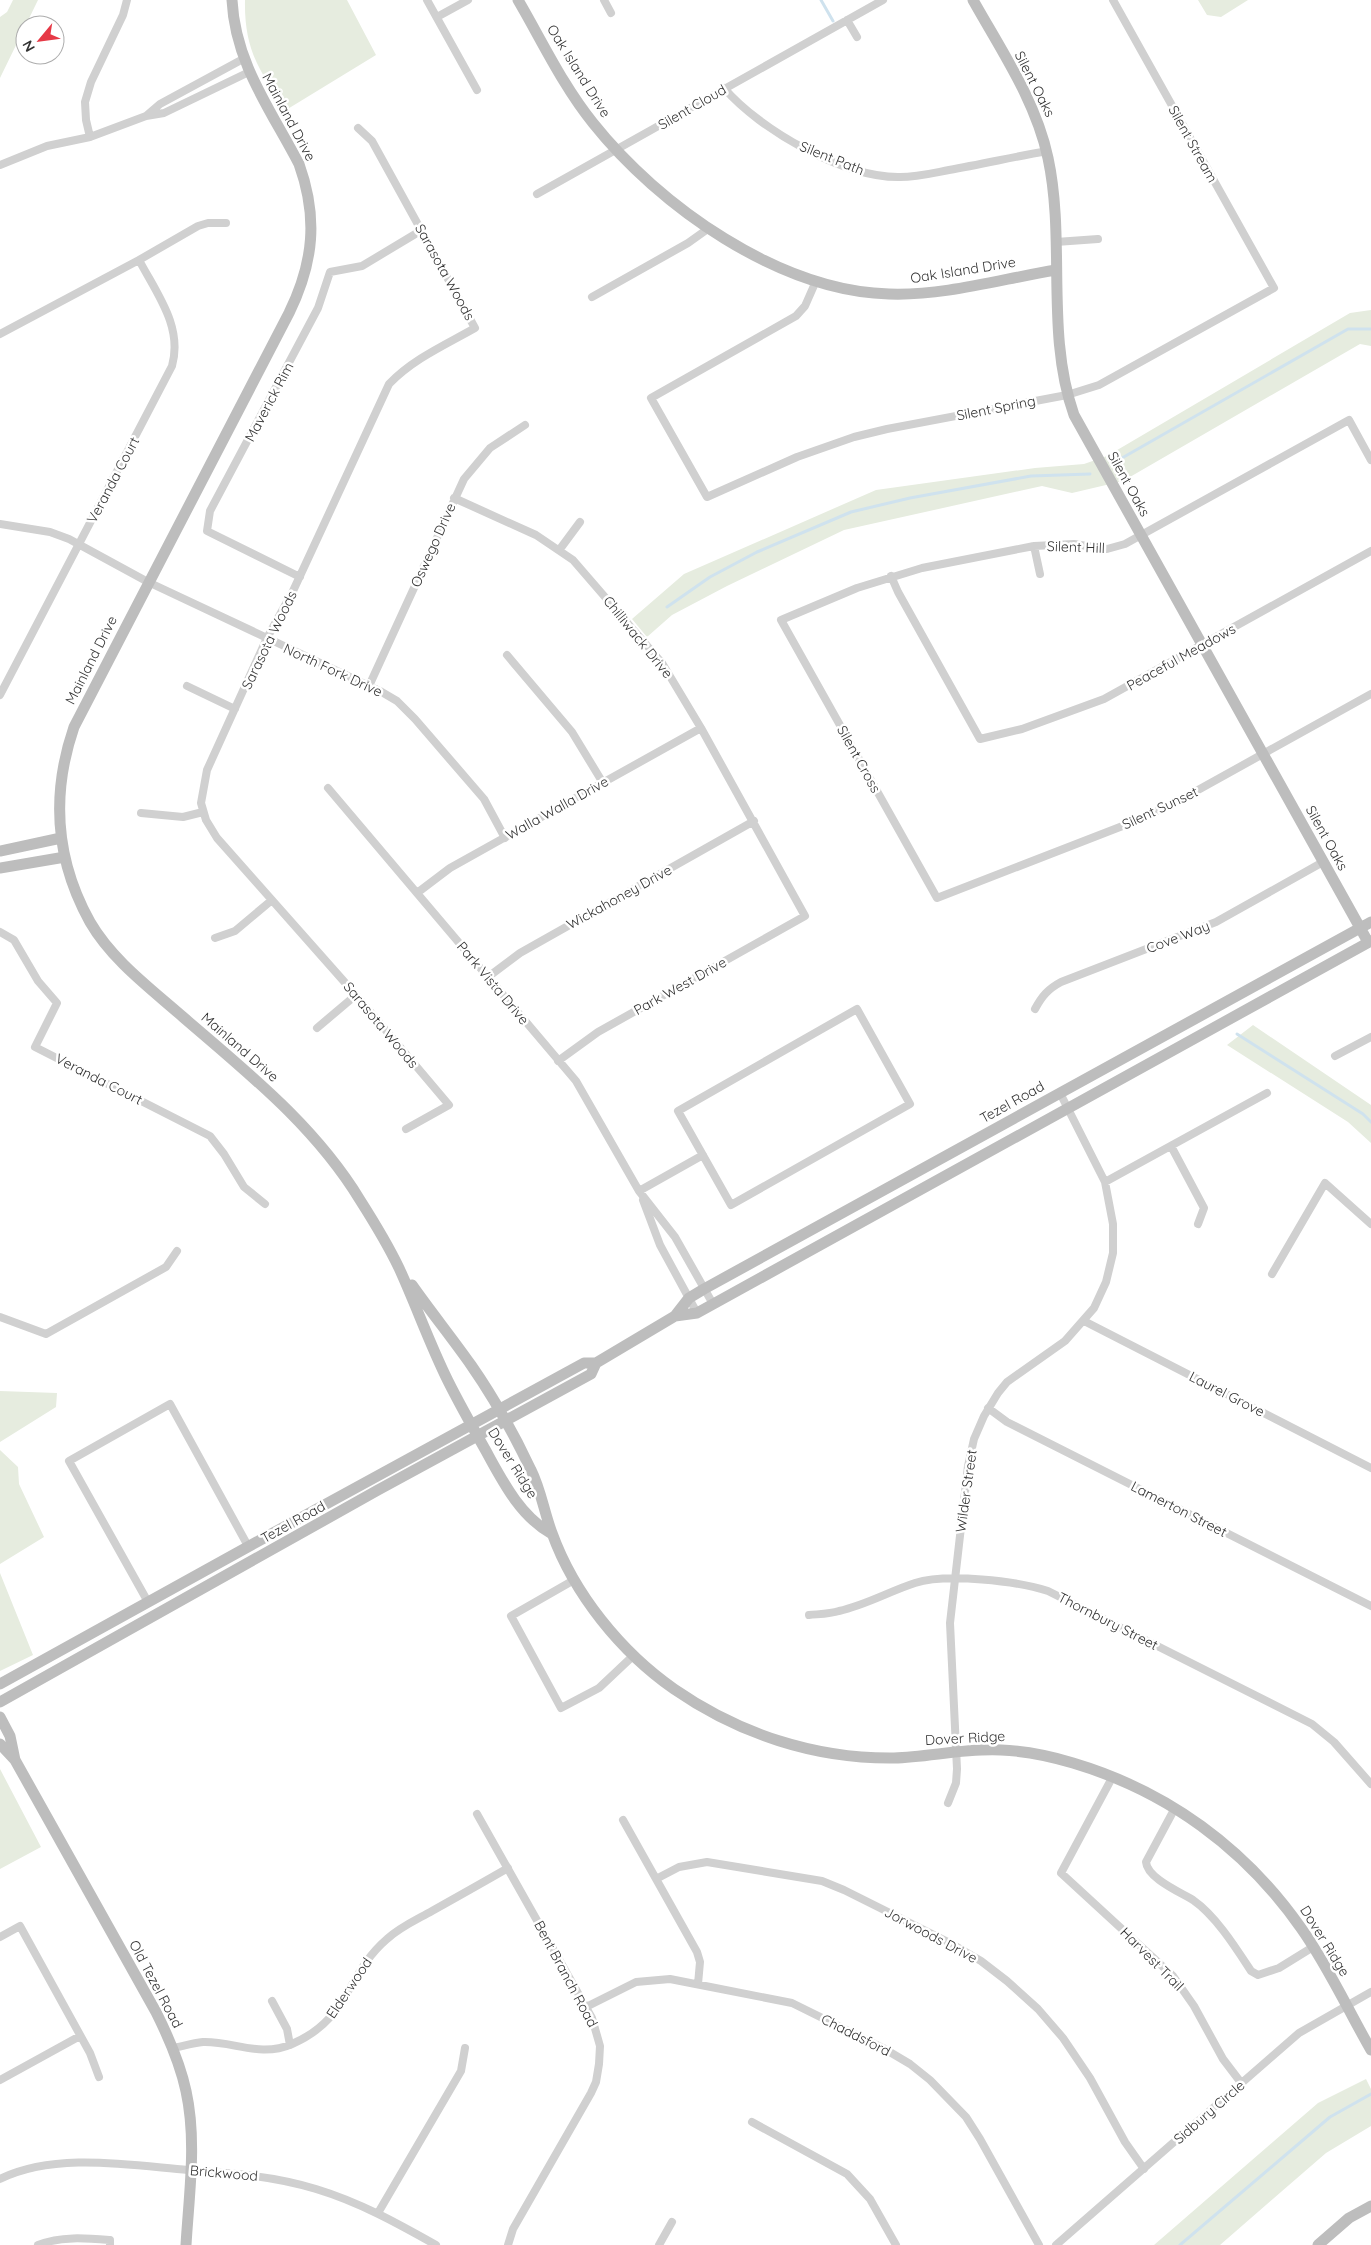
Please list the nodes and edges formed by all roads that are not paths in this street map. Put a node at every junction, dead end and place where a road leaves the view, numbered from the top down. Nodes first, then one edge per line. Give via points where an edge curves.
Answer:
1 (127, 0) edge
2 (232, 0) edge
3 (427, 0) edge
4 (468, 0) edge
5 (518, 0) edge
6 (604, 0) edge
7 (883, 0) edge
8 (973, 0) edge
9 (1113, 0) edge
10 (611, 13) dead end
11 (437, 17) junction
12 (847, 20) junction
13 (857, 37) dead end
14 (243, 59) junction
15 (249, 72) junction
16 (724, 88) junction
17 (477, 90) dead end
18 (146, 116) junction
19 (358, 128) dead end
20 (90, 137) junction
21 (616, 150) junction
22 (1047, 151) junction
23 (0, 164) edge
24 (537, 194) dead end
25 (226, 223) dead end
26 (709, 228) junction
27 (422, 230) junction
28 (1098, 239) dead end
29 (1056, 242) junction
30 (139, 260) junction
31 (1056, 270) junction
32 (816, 281) junction
33 (1274, 288) joint
34 (592, 298) dead end
35 (0, 334) edge
36 (1067, 395) junction
37 (525, 425) dead end
38 (1371, 460) edge
39 (454, 498) junction
40 (580, 522) dead end
41 (0, 524) edge
42 (1141, 536) junction
43 (78, 545) junction
44 (1034, 546) junction
45 (560, 549) junction
46 (1371, 550) edge
47 (1040, 574) dead end
48 (300, 576) junction
49 (891, 576) junction
50 (148, 582) junction
51 (781, 620) joint
52 (267, 638) junction
53 (1202, 646) junction
54 (507, 655) dead end
55 (187, 686) dead end
56 (370, 686) junction
57 (1371, 694) edge
58 (0, 695) edge
59 (235, 709) junction
60 (701, 728) junction
61 (1263, 755) junction
62 (603, 783) junction
63 (328, 788) dead end
64 (203, 812) junction
65 (141, 813) dead end
66 (754, 821) junction
67 (61, 838) junction
68 (505, 838) junction
69 (0, 851) edge
70 (65, 857) junction
71 (1323, 862) junction
72 (0, 868) edge
73 (417, 893) junction
74 (937, 898) joint
75 (272, 900) junction
76 (805, 916) joint
77 (1371, 922) edge
78 (1360, 928) junction
79 (0, 932) edge
80 (215, 938) dead end
81 (1370, 943) edge
82 (488, 977) junction
83 (356, 995) junction
84 (1035, 1009) dead end
85 (317, 1028) dead end
86 (1371, 1037) edge
87 (1335, 1056) dead end
88 (558, 1061) junction
89 (1267, 1092) dead end
90 (1060, 1093) junction
91 (1067, 1107) junction
92 (406, 1129) dead end
93 (1171, 1146) junction
94 (703, 1155) junction
95 (1105, 1182) junction
96 (639, 1192) junction
97 (265, 1204) dead end
98 (1198, 1224) dead end
99 (1371, 1224) edge
100 (177, 1251) dead end
101 (398, 1265) junction
102 (1272, 1274) dead end
103 (704, 1289) junction
104 (689, 1298) junction
105 (713, 1304) junction
106 (697, 1313) junction
107 (675, 1316) junction
108 (0, 1318) edge
109 (1084, 1321) junction
110 (596, 1363) junction
111 (988, 1408) junction
112 (499, 1411) junction
113 (505, 1422) junction
114 (472, 1426) junction
115 (478, 1437) junction
116 (1371, 1468) edge
117 (552, 1534) junction
118 (248, 1546) junction
119 (955, 1579) junction
120 (574, 1580) junction
121 (148, 1602) junction
122 (1371, 1606) edge
123 (809, 1615) dead end
124 (634, 1655) junction
125 (0, 1684) edge
126 (0, 1702) edge
127 (0, 1717) edge
128 (0, 1744) edge
129 (956, 1752) junction
130 (15, 1760) junction
131 (1113, 1776) junction
132 (1371, 1784) edge
133 (948, 1803) dead end
134 (1175, 1808) junction
135 (477, 1814) dead end
136 (623, 1820) dead end
137 (508, 1868) junction
138 (656, 1879) junction
139 (0, 1937) edge
140 (1314, 1947) junction
141 (698, 1984) junction
142 (1371, 1992) edge
143 (272, 2001) dead end
144 (1346, 2006) junction
145 (586, 2007) junction
146 (80, 2036) junction
147 (290, 2045) junction
148 (173, 2048) junction
149 (465, 2048) dead end
150 (1371, 2050) edge
151 (99, 2077) dead end
152 (0, 2080) edge
153 (1242, 2084) junction
154 (752, 2122) dead end
155 (1144, 2169) junction
156 (190, 2170) junction
157 (0, 2179) edge
158 (1371, 2206) edge
159 (378, 2213) junction
160 (672, 2222) dead end
161 (110, 2242) edge
162 (38, 2245) edge
163 (186, 2245) edge
164 (436, 2245) edge
165 (508, 2245) edge
166 (659, 2245) edge
167 (896, 2245) edge
168 (1039, 2245) edge
169 (1056, 2245) edge
170 (1318, 2245) edge

1 - 20 street via 85,102
2 - 14 main road, Mainland Drive via 236,37
3 - 11 street
4 - 11 street
5 - 21 main road, Oak Island Drive via 579,104
6 - 10 street
7 - 12 street, Silent Cloud
8 - 22 main road, Silent Oaks via 1028,98
9 - 33 street, Silent Stream
11 - 17 street
12 - 13 street
12 - 16 street, Silent Cloud
14 - 15 main road, Mainland Drive
14 - 18 street via 160,104
15 - 18 street via 164,113
15 - 50 main road, Mainland Drive via 305,183 312,220 306,270 289,313
16 - 21 street, Silent Cloud
16 - 22 street, Silent Path via 758,120 801,146 852,169 889,177 916,176
18 - 20 street
19 - 27 street, Sarasota Woods via 372,141
20 - 23 street via 47,146
21 - 24 street, Silent Cloud
21 - 26 main road, Oak Island Drive via 657,191
22 - 29 main road, Silent Oaks
25 - 30 street via 198,226
26 - 32 main road, Oak Island Drive via 742,249
26 - 34 street
27 - 48 street, Sarasota Woods via 475,328 402,371 389,384
27 - 48 street, Maverick Rim via 362,266 330,272 318,308 210,510 207,531
28 - 29 street
29 - 31 main road, Silent Oaks
30 - 35 street
30 - 43 street, Veranda Court via 173,324 175,356
31 - 32 main road, Oak Island Drive via 916,294 859,291
31 - 36 main road, Silent Oaks
32 - 36 street, Silent Spring via 806,306 796,316 651,398 707,497 797,457 854,437
33 - 36 street, Silent Spring via 1113,379
36 - 42 main road, Silent Oaks via 1081,428
37 - 39 street, Oswego Drive via 500,439 480,457
38 - 42 street, Silent Hill via 1349,420
39 - 45 street, Chilliwack Drive
39 - 56 street, Oswego Drive
40 - 45 street
41 - 43 street, North Fork Drive via 50,532
42 - 44 street, Silent Hill via 1107,549 1074,544
42 - 53 main road, Silent Oaks
43 - 50 street, North Fork Drive
43 - 58 street, Veranda Court
44 - 47 street
44 - 49 street, Silent Hill
45 - 60 street, Chilliwack Drive via 582,569 662,663
46 - 53 street, Peaceful Meadows
48 - 52 street, Sarasota Woods
49 - 51 street, Silent Hill
49 - 53 street, Peaceful Meadows via 980,739 1022,729 1082,708
50 - 52 street, North Fork Drive
50 - 67 main road, Mainland Drive via 72,734 59,798
51 - 74 street, Silent Cross
52 - 56 street, North Fork Drive
52 - 59 street, Sarasota Woods
53 - 61 main road, Silent Oaks
54 - 62 street via 572,732
55 - 59 street
56 - 68 street, North Fork Drive via 397,701 415,719 484,799
57 - 61 street, Silent Sunset
59 - 64 street, Sarasota Woods via 207,770 202,788
60 - 62 street, Walla Walla Drive
60 - 66 street, Chilliwack Drive
61 - 71 main road, Silent Oaks
61 - 74 street, Silent Sunset via 1138,820
62 - 68 street, Walla Walla Drive
63 - 73 street, Park Vista Drive
64 - 65 street via 183,817
64 - 75 street, Sarasota Woods via 217,838
66 - 76 street, Chilliwack Drive
66 - 82 street, Wickahoney Drive via 520,953
67 - 69 main road
67 - 70 main road, Mainland Drive
68 - 73 street, Walla Walla Drive via 450,868
70 - 72 main road
70 - 101 main road, Mainland Drive via 81,902 105,943 133,974 303,1124 349,1181
71 - 78 main road, Silent Oaks
71 - 84 street, Cove Way via 1216,922 1061,982 1041,997
73 - 82 street, Park Vista Drive
75 - 80 street via 235,931
75 - 83 street, Sarasota Woods
76 - 88 street, Park West Drive via 598,1032
77 - 78 main road, Tezel Road
78 - 81 main road, Silent Oaks
78 - 90 main road, Tezel Road
79 - 97 street, Veranda Court via 14,940 38,981 57,1003 35,1047 210,1136 244,1188
81 - 91 main road, Tezel Road
82 - 88 street, Park Vista Drive
83 - 85 street
83 - 92 street, Sarasota Woods via 449,1106
86 - 87 street
88 - 96 street, Park Vista Drive via 585,1094
89 - 93 street
90 - 91 street, Wilder Street
90 - 103 main road, Tezel Road
91 - 95 street, Wilder Street
91 - 105 main road, Tezel Road
93 - 95 street
93 - 98 street via 1204,1208
94 - 94 street via 678,1110 857,1009 910,1104 731,1205
94 - 96 street
95 - 109 street, Wilder Street via 1114,1224 1113,1253 1101,1295
96 - 103 street, Park Vista Drive via 674,1237
96 - 104 street, Park Vista Drive via 660,1245
99 - 102 street via 1325,1183
100 - 108 street via 166,1267 46,1334
101 - 112 main road, Mainland Drive via 472,1366
101 - 114 main road, Mainland Drive via 447,1380
103 - 104 main road, Tezel Road
103 - 105 street, Park Vista Drive
104 - 106 street, Park Vista Drive
104 - 107 main road, Tezel Road
105 - 106 main road, Tezel Road
106 - 107 main road, Tezel Road
107 - 110 main road, Tezel Road
109 - 111 street, Wilder Street via 1054,1350 1007,1382
109 - 116 street, Laurel Grove
110 - 112 main road, Tezel Road via 584,1363
110 - 113 main road, Tezel Road via 591,1374
111 - 119 street, Wilder Street via 970,1452
111 - 122 street, Lamerton Street via 1007,1422
112 - 113 main road, Dover Ridge
112 - 114 main road, Tezel Road
113 - 115 main road, Tezel Road
113 - 117 main road, Dover Ridge via 533,1474
114 - 115 main road, Dover Ridge
114 - 118 main road, Tezel Road
115 - 117 main road, Dover Ridge via 512,1495 537,1526
115 - 126 main road, Tezel Road
117 - 120 main road, Dover Ridge
118 - 121 main road, Tezel Road
118 - 121 street via 170,1404 69,1461
119 - 123 street, Thornbury Street via 916,1583 839,1612
119 - 129 street, Wilder Street via 950,1624
119 - 132 street, Thornbury Street via 1018,1584 1048,1591 1312,1724 1334,1742
120 - 124 main road, Dover Ridge via 593,1609
120 - 124 street via 511,1616 561,1708 598,1688
121 - 125 main road, Tezel Road
124 - 129 main road, Dover Ridge via 674,1689 717,1716 773,1740 861,1757 896,1758
127 - 130 main road, Old Tezel Road via 10,1736
128 - 130 main road, Old Tezel Road
129 - 131 main road, Dover Ridge via 1017,1751 1059,1759
129 - 133 street, Wilder Street via 956,1782
130 - 148 main road, Old Tezel Road
131 - 134 main road, Dover Ridge
131 - 153 street, Harvest Trail via 1061,1873 1173,1976 1194,2006 1223,2059
134 - 140 main road, Dover Ridge via 1214,1834 1247,1863 1276,1895
134 - 140 street via 1146,1862 1150,1872 1194,1901 1227,1934 1251,1972 1258,1975 1280,1968
135 - 137 street, Bent Branch Road
136 - 138 street
137 - 145 street, Bent Branch Road
137 - 147 street, Elderwood via 387,1938 372,1954 332,2016 316,2031
138 - 141 street via 697,1952 700,1962
138 - 155 street, Jorwoods Drive via 688,1864 716,1862 822,1881 958,1947 1007,1980 1063,2038
139 - 146 street via 20,1926
140 - 144 main road, Dover Ridge
141 - 145 street, Chaddsford via 660,1979 636,1982
141 - 168 street, Chaddsford via 792,2004 910,2064 966,2117
142 - 144 street, Sidbury Circle
143 - 147 street via 287,2029
144 - 150 main road, Dover Ridge
144 - 153 street, Sidbury Circle via 1309,2026
145 - 165 street, Bent Branch Road via 600,2046 596,2082 513,2229
146 - 151 street
146 - 152 street
147 - 148 street, Elderwood via 258,2050 203,2042
148 - 156 main road, Old Tezel Road via 190,2118
149 - 159 street via 461,2071
153 - 155 street, Sidbury Circle
154 - 167 street via 847,2174 870,2199
155 - 169 street, Sidbury Circle
156 - 157 street, Brickwood via 57,2164
156 - 159 street, Brickwood via 237,2173 297,2183
156 - 163 main road, Old Tezel Road
158 - 170 main road via 1349,2218
159 - 164 street, Brickwood
160 - 166 street
161 - 162 street via 63,2239

